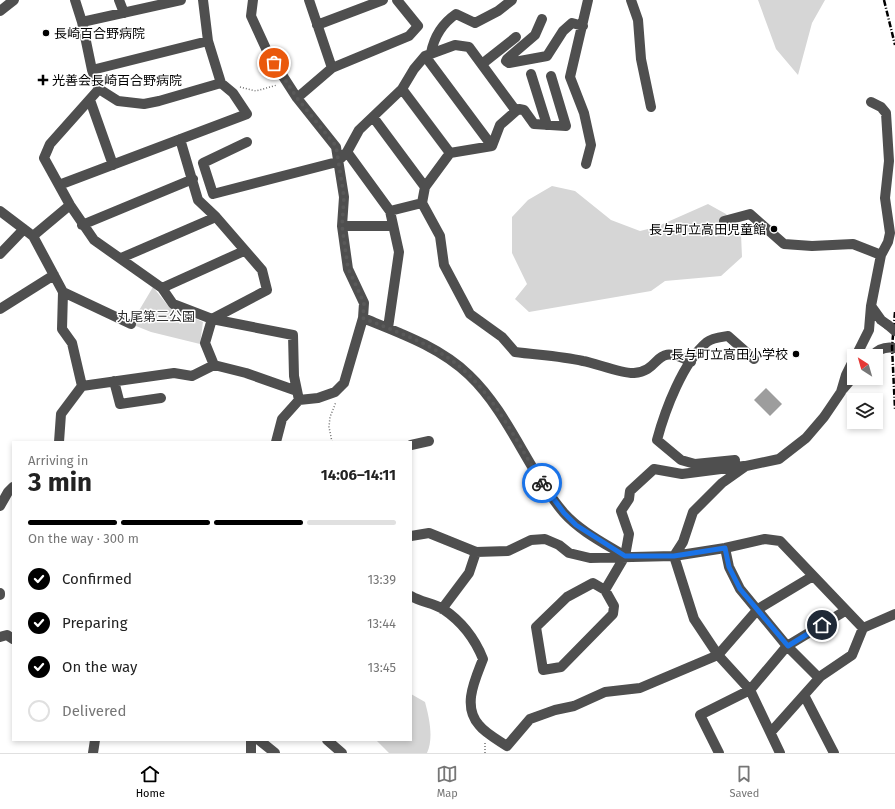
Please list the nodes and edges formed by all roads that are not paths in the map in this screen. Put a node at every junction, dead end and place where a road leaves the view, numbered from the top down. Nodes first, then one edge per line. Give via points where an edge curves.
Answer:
1 (14, 0) edge
2 (75, 0) edge
3 (120, 0) edge
4 (181, 0) edge
5 (203, 0) edge
6 (253, 0) edge
7 (309, 0) edge
8 (383, 0) edge
9 (398, 0) edge
10 (512, 0) edge
11 (588, 0) edge
12 (631, 0) edge
13 (167, 1) edge
14 (0, 11) edge
15 (124, 13) junction
16 (542, 20) dead end
17 (82, 22) junction
18 (317, 24) junction
19 (583, 26) junction
20 (516, 37) dead end
21 (208, 41) junction
22 (428, 55) junction
23 (482, 64) junction
24 (332, 68) junction
25 (92, 70) junction
26 (531, 74) dead end
27 (551, 76) dead end
28 (221, 82) junction
29 (99, 89) junction
30 (402, 89) junction
31 (297, 98) junction
32 (90, 100) junction
33 (871, 102) dead end
34 (651, 107) dead end
35 (516, 111) junction
36 (373, 116) junction
37 (547, 125) junction
38 (180, 139) junction
39 (247, 142) dead end
40 (492, 146) junction
41 (347, 152) junction
42 (450, 154) junction
43 (337, 162) junction
44 (586, 164) dead end
45 (113, 165) junction
46 (193, 179) junction
47 (59, 185) junction
48 (425, 187) junction
49 (422, 203) junction
50 (70, 205) junction
51 (0, 211) edge
52 (390, 211) junction
53 (216, 217) junction
54 (724, 221) dead end
55 (82, 225) junction
56 (342, 226) junction
57 (393, 226) junction
58 (24, 230) junction
59 (33, 236) junction
60 (244, 251) junction
61 (0, 254) edge
62 (881, 255) junction
63 (121, 258) junction
64 (54, 275) junction
65 (162, 288) junction
66 (63, 292) junction
67 (871, 306) junction
68 (0, 309) edge
69 (363, 318) junction
70 (212, 319) junction
71 (131, 324) dead end
72 (388, 328) junction
73 (891, 328) edge
74 (895, 348) edge
75 (860, 349) edge
76 (879, 349) edge
77 (754, 359) dead end
78 (690, 362) junction
79 (214, 365) junction
80 (847, 381) edge
81 (114, 382) junction
82 (82, 386) junction
83 (298, 395) junction
84 (161, 398) dead end
85 (59, 441) edge
86 (276, 441) edge
87 (429, 441) dead end
88 (412, 445) edge
89 (746, 466) junction
90 (12, 488) edge
91 (0, 506) edge
92 (412, 536) edge
93 (725, 548) junction
94 (476, 552) junction
95 (625, 556) junction
96 (674, 556) junction
97 (814, 576) junction
98 (605, 590) junction
99 (412, 596) edge
100 (442, 609) junction
101 (758, 609) junction
102 (845, 611) junction
103 (895, 614) edge
104 (863, 628) junction
105 (0, 636) edge
106 (12, 638) edge
107 (788, 646) junction
108 (718, 655) junction
109 (819, 678) junction
110 (750, 690) junction
111 (804, 695) junction
112 (772, 732) junction
113 (95, 741) edge
114 (251, 741) edge
115 (260, 741) edge
116 (328, 741) edge
117 (93, 753) edge
118 (251, 753) edge
119 (275, 753) edge
120 (342, 753) edge
121 (719, 753) edge
122 (780, 753) edge
123 (834, 753) edge

1 - 14 street
2 - 17 street
3 - 15 street
4 - 13 street
5 - 21 street
6 - 31 street via 251,16 268,53
7 - 18 street
8 - 18 street
9 - 24 street via 418,26 409,36
10 - 22 street via 475,23 456,14 446,21
11 - 19 street
12 - 34 street via 638,20 641,59
13 - 15 street
15 - 17 street
16 - 19 street via 535,35 506,61 509,63 547,56 563,31 572,23
17 - 25 street
18 - 24 street
19 - 44 street via 570,77 584,113 591,145
20 - 23 street
21 - 25 street
21 - 28 street
22 - 23 street via 455,45 469,47
22 - 30 street via 414,69
22 - 40 street
23 - 35 street
24 - 31 street
25 - 29 street
26 - 37 street
27 - 37 street via 566,126
28 - 29 street via 144,104 118,101
28 - 38 street via 233,93 247,114
29 - 32 street
30 - 36 street
30 - 42 street
31 - 43 street via 336,146
32 - 45 street
32 - 47 street via 50,144 44,158
33 - 62 street via 886,113 889,139 885,198 890,233
35 - 37 street via 524,110 534,124
35 - 40 street via 500,125
36 - 41 street via 359,130
36 - 48 street
38 - 45 street
38 - 46 street
39 - 43 street via 203,163 213,194
40 - 42 street
41 - 43 street
41 - 52 street
42 - 48 street
43 - 56 street via 344,197
45 - 47 street
46 - 53 street via 198,200
46 - 55 street
47 - 50 street
48 - 49 street
49 - 52 street
49 - 78 street via 440,236 444,265 470,314 502,337 515,352 581,360 632,373 646,370 662,356 676,354
50 - 55 street
50 - 59 street
51 - 58 street
52 - 57 street
53 - 60 street
53 - 63 street
54 - 62 street via 750,214 784,244 853,244
55 - 63 street via 94,240
56 - 57 street
56 - 69 street via 348,268 364,303
57 - 72 street via 399,252
58 - 59 street
58 - 61 street
59 - 64 street
60 - 65 street
60 - 70 street via 262,270 267,290
62 - 67 street
63 - 65 street
64 - 66 street
64 - 68 street
65 - 70 street via 173,304
66 - 71 street
66 - 82 street via 62,329 72,343
67 - 73 street
67 - 75 street via 869,330
69 - 72 street
69 - 83 street via 344,383 335,392 318,398
70 - 79 street via 205,343
70 - 83 street via 294,335 294,376
72 - 95 street via 431,348 453,361 470,376 488,397 564,513 576,525
74 - 76 street
77 - 78 street via 728,336 708,341
78 - 89 street via 665,411 657,440 681,460 695,464 736,460
79 - 81 street via 192,376 174,373
79 - 83 street via 246,373
80 - 89 street via 824,417 806,438 779,459
81 - 82 street
81 - 84 street via 120,404
82 - 85 street via 61,414
83 - 86 street via 282,419
87 - 88 street
89 - 95 street via 682,474 654,469 630,491 629,499 621,511 629,534
89 - 96 street via 722,483 693,512 683,542
90 - 91 street
92 - 94 street via 429,533
93 - 96 street
93 - 97 street via 765,539 780,541
93 - 101 street via 729,567 740,589
94 - 95 street via 508,551 531,540 545,539 559,545 568,553 590,558
94 - 100 street via 469,573
95 - 96 street
95 - 98 street
96 - 108 street via 694,619
97 - 101 street
97 - 102 street
98 - 98 street via 593,584 567,597 536,627 543,670 561,667 613,614 614,606
99 - 100 street
100 - 108 street via 467,631 483,659 472,688 470,707 478,725 507,746 530,719 574,706 605,692 640,688
101 - 107 street
101 - 108 street
102 - 104 street
102 - 107 street
103 - 104 street
104 - 109 street via 852,655
105 - 106 street via 7,635
107 - 109 street
107 - 110 street
108 - 110 street
109 - 111 street
110 - 112 street
110 - 121 street via 700,715
111 - 112 street
111 - 123 street
112 - 122 street
113 - 117 street
114 - 118 street
115 - 119 street
116 - 120 street

